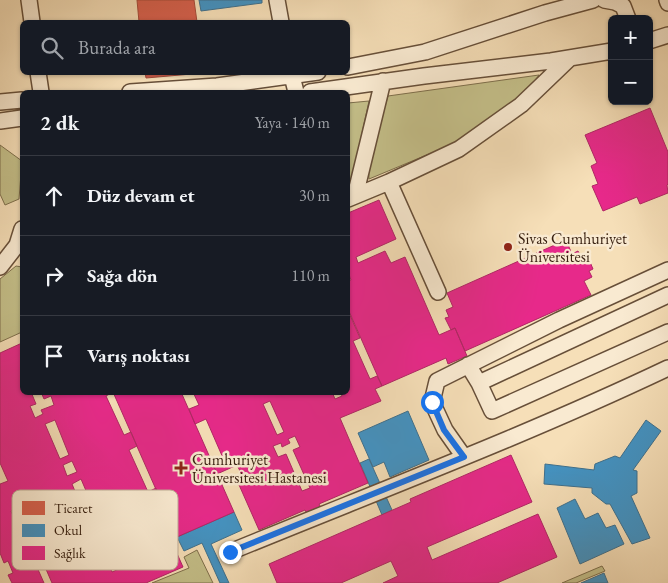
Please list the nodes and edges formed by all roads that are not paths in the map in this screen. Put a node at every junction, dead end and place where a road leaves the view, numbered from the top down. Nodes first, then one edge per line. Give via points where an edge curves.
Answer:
1 (30, 0) edge
2 (277, 0) edge
3 (593, 0) edge
4 (604, 0) edge
5 (626, 15) edge
6 (32, 20) edge
7 (281, 20) edge
8 (668, 36) edge
9 (653, 40) edge
10 (608, 52) edge
11 (570, 58) junction
12 (350, 67) edge
13 (38, 75) edge
14 (291, 75) edge
15 (383, 81) junction
16 (41, 90) edge
17 (159, 90) edge
18 (295, 90) edge
19 (323, 90) edge
20 (20, 100) edge
21 (0, 102) edge
22 (20, 118) edge
23 (0, 121) edge
24 (390, 182) junction
25 (351, 198) edge
26 (20, 235) edge
27 (0, 267) edge
28 (668, 270) edge
29 (438, 292) dead end
30 (668, 295) edge
31 (668, 332) edge
32 (468, 365) junction
33 (668, 368) edge
34 (479, 383) junction
35 (464, 457) junction
36 (230, 552) dead end

1 - 6 street
2 - 7 street
3 - 12 street via 425,52
4 - 5 street via 623,6
8 - 9 street
10 - 11 street
11 - 15 street
11 - 24 street via 521,105 459,149
13 - 16 street
14 - 17 street via 217,86
14 - 18 street
15 - 19 street
15 - 25 street
20 - 21 street
22 - 23 street
24 - 25 street
24 - 29 street
26 - 27 street via 17,245
28 - 32 street
30 - 34 street
31 - 34 street via 492,411
32 - 34 street
32 - 35 street via 437,381 432,402 444,430
33 - 35 street
35 - 36 street

